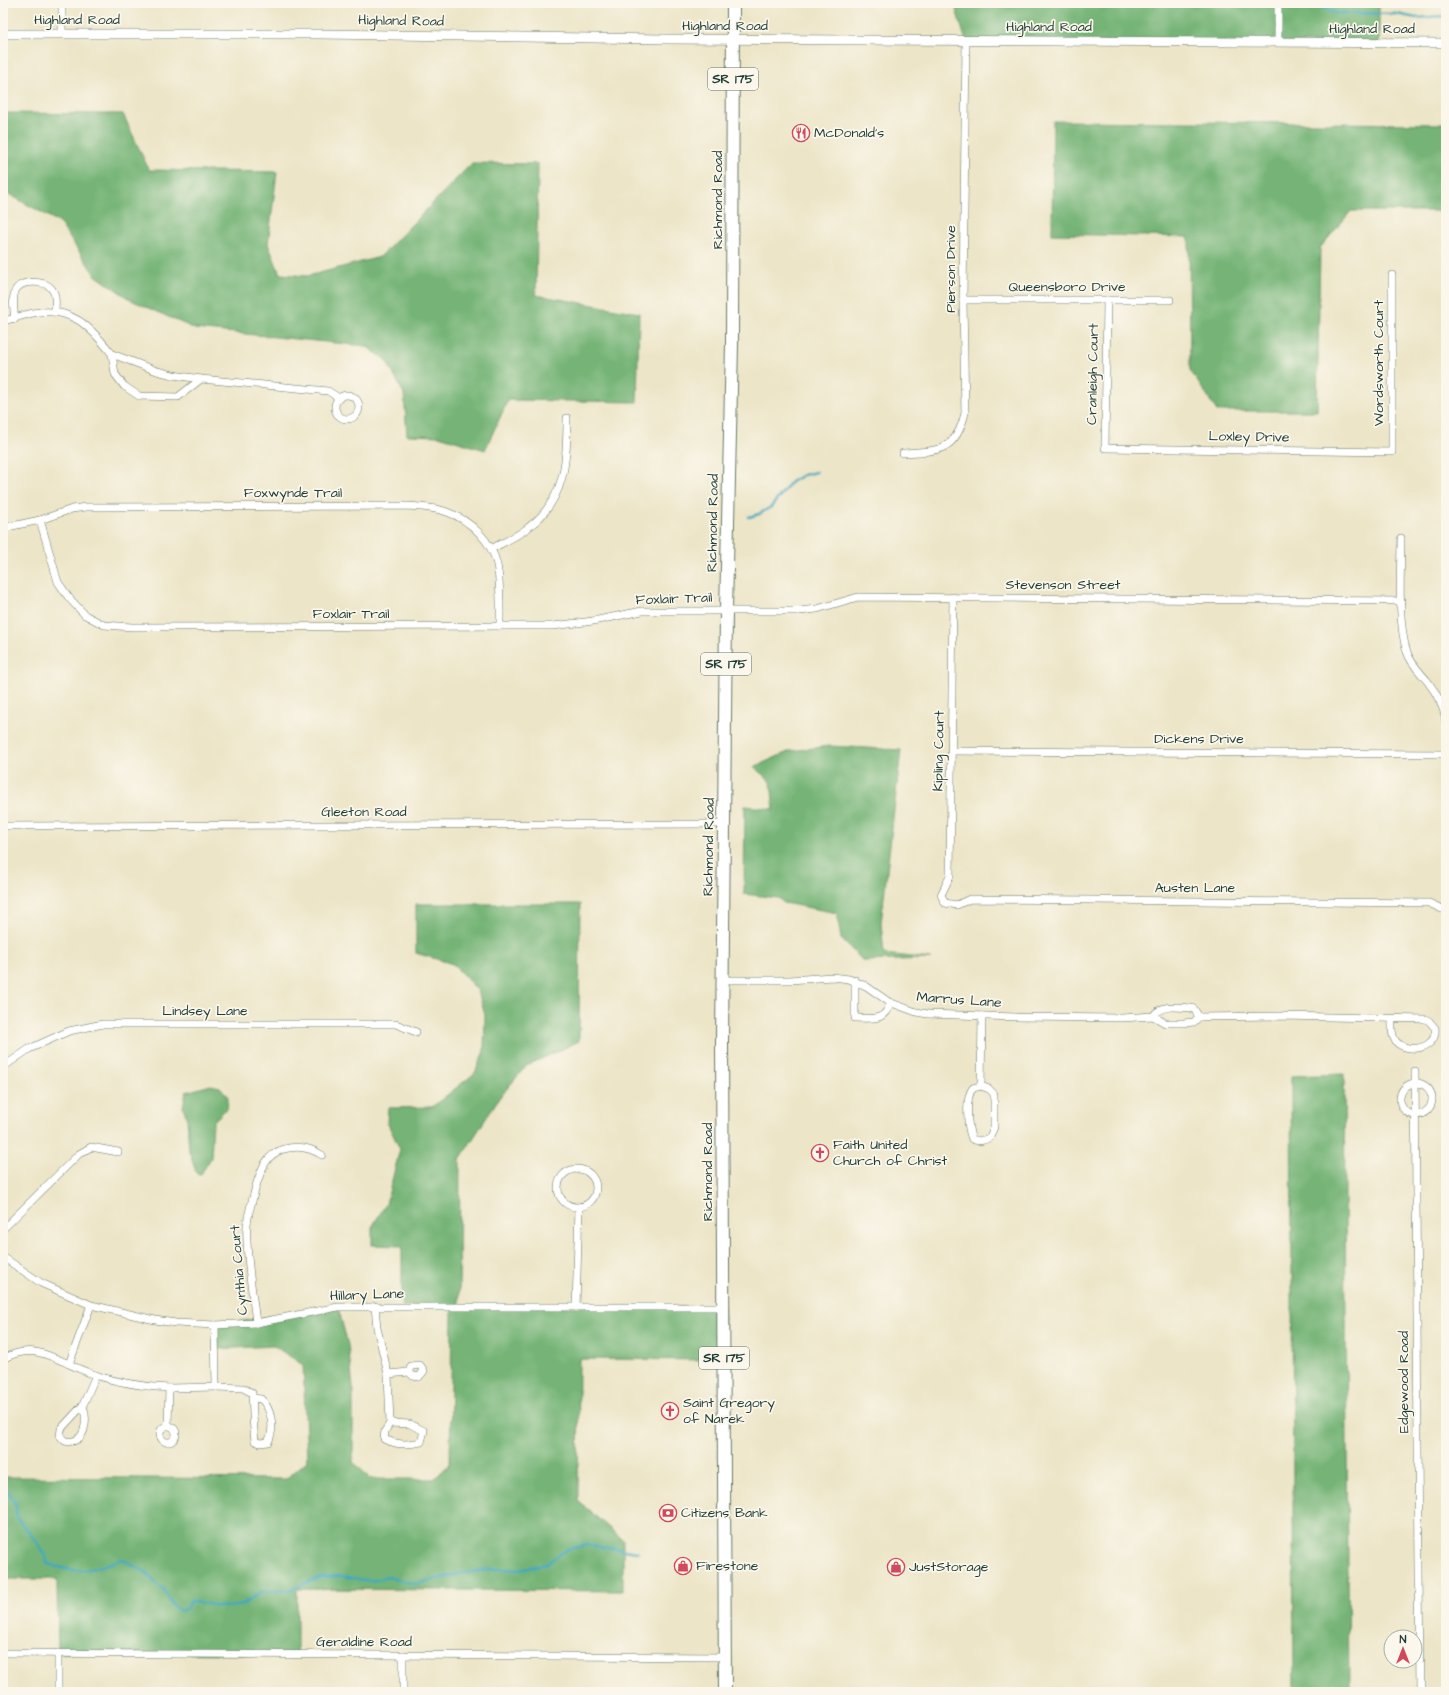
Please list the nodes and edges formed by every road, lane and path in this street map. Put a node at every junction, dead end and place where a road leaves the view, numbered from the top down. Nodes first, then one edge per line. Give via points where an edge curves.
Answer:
1 (62, 3) edge
2 (733, 3) edge
3 (1278, 3) edge
4 (3, 34) edge
5 (62, 34) junction
6 (733, 40) junction
7 (966, 41) junction
8 (1278, 42) junction
9 (1446, 43) edge
10 (1392, 275) dead end
11 (963, 300) junction
12 (1107, 300) junction
13 (1170, 300) dead end
14 (55, 312) junction
15 (15, 319) junction
16 (3, 321) edge
17 (112, 354) junction
18 (201, 379) junction
19 (340, 398) dead end
20 (567, 418) dead end
21 (1106, 448) joint
22 (1392, 452) joint
23 (903, 453) dead end
24 (40, 520) junction
25 (3, 528) edge
26 (1401, 538) dead end
27 (491, 549) junction
28 (953, 597) junction
29 (1401, 601) junction
30 (726, 611) junction
31 (500, 626) junction
32 (1446, 724) edge
33 (952, 751) junction
34 (1446, 754) edge
35 (725, 824) junction
36 (3, 826) edge
37 (945, 903) joint
38 (1446, 909) edge
39 (723, 980) junction
40 (855, 980) junction
41 (891, 1003) junction
42 (982, 1016) junction
43 (1153, 1016) junction
44 (1199, 1017) junction
45 (1392, 1019) junction
46 (416, 1032) dead end
47 (3, 1067) edge
48 (1415, 1071) dead end
49 (1415, 1082) junction
50 (981, 1086) junction
51 (1416, 1115) junction
52 (118, 1152) dead end
53 (322, 1155) dead end
54 (579, 1207) junction
55 (3, 1229) edge
56 (3, 1257) edge
57 (91, 1305) junction
58 (375, 1306) junction
59 (724, 1307) junction
60 (576, 1308) junction
61 (256, 1323) junction
62 (215, 1325) junction
63 (3, 1359) edge
64 (69, 1364) junction
65 (409, 1372) dead end
66 (388, 1374) junction
67 (96, 1375) junction
68 (216, 1387) junction
69 (169, 1388) junction
70 (252, 1398) junction
71 (83, 1405) junction
72 (390, 1423) junction
73 (168, 1425) dead end
74 (3, 1653) edge
75 (58, 1653) junction
76 (403, 1655) junction
77 (725, 1656) junction
78 (58, 1692) edge
79 (403, 1692) edge
80 (725, 1692) edge
81 (1420, 1692) edge

1 - 5 street
2 - 6 main road, Richmond Road / SR 175
3 - 8 street
4 - 5 street, Highland Road
5 - 6 street, Highland Road via 320,34
6 - 7 street, Highland Road
6 - 30 main road, Richmond Road / SR 175 via 732,336
7 - 8 street, Highland Road
7 - 11 street, Pierson Drive
8 - 9 street, Highland Road
10 - 22 street, Wordsworth Court
11 - 12 street, Queensboro Drive
11 - 23 street, Pierson Drive via 965,413 962,428 951,443 942,448 929,452
12 - 13 street, Queensboro Drive
12 - 21 street, Cranleigh Court
14 - 15 street via 31,314
14 - 15 street via 53,290 44,284 26,283 16,289 14,294
14 - 17 street via 89,327
15 - 16 street
17 - 18 street via 157,372
17 - 18 street via 115,374 124,386 139,396 178,397
18 - 19 street via 328,391
20 - 27 street via 566,461 554,498 529,527
21 - 22 street, Loxley Drive
24 - 25 street, Foxwynde Trail
24 - 27 street, Foxwynde Trail via 86,507 421,507 447,512 461,519 481,534
24 - 31 street, Foxlair Trail via 58,582 85,615 104,625
26 - 29 street
27 - 31 street, Foxwynde Trail via 500,579
28 - 29 street, Stevenson Street
28 - 30 street, Stevenson Street via 858,597 817,609 800,611
28 - 33 street, Kipling Court
29 - 32 street via 1407,652 1415,669 1428,682 1440,704
30 - 31 street, Foxlair Trail via 642,611 553,626
30 - 35 main road, Richmond Road / SR 175
33 - 34 street, Dickens Drive
33 - 37 street, Kipling Court via 950,876 941,895
35 - 36 street, Gleeton Road
35 - 39 main road, Richmond Road / SR 175
37 - 38 street, Austen Lane via 958,905 970,899 1428,903
39 - 40 street, Marrus Lane via 832,977
39 - 59 main road, Richmond Road / SR 175
40 - 41 street, Marrus Lane
40 - 41 street via 855,1018 882,1016
41 - 42 street, Marrus Lane via 928,1014
42 - 43 street, Marrus Lane
42 - 50 street
43 - 44 street, Marrus Lane via 1160,1022 1172,1023 1194,1022
43 - 44 street, Marrus Lane via 1164,1007 1190,1008
44 - 45 street
45 - 45 street via 1425,1019 1435,1028 1434,1038 1426,1047 1404,1047 1394,1039
46 - 47 street, Lindsey Lane via 396,1024 103,1024 69,1031 29,1049
48 - 49 street, Edgewood Road
49 - 51 street, Edgewood Road
49 - 51 street via 1404,1088 1400,1098 1404,1110
49 - 51 street via 1427,1087 1432,1098 1428,1110
50 - 50 street via 973,1088 968,1096 968,1130 972,1139 976,1141 990,1137 994,1127 994,1094
51 - 81 street, Edgewood Road
52 - 55 street via 91,1147 79,1154
53 - 61 street, Cynthia Court via 306,1148 288,1148 273,1155 262,1167 248,1215 247,1230
54 - 54 street via 565,1203 558,1190 563,1176 575,1170 588,1173 596,1186 592,1199
54 - 60 street
56 - 57 street, Hillary Lane via 41,1283
57 - 62 street, Hillary Lane via 155,1320
57 - 64 street
58 - 60 street, Hillary Lane
58 - 61 street, Hillary Lane via 338,1307
58 - 66 street via 377,1328
59 - 60 street, Hillary Lane
59 - 77 main road, Richmond Road / SR 175
61 - 62 street, Hillary Lane
62 - 68 street
63 - 64 street via 30,1351 45,1353
64 - 67 street
65 - 66 street
66 - 72 street
67 - 69 street via 126,1384
67 - 71 street
68 - 69 street
68 - 70 street via 243,1388 252,1393
69 - 73 street
70 - 70 street via 261,1399 269,1410 271,1434 268,1442 255,1441
71 - 71 street via 61,1429 60,1436 65,1441 74,1442 83,1432
72 - 72 street via 384,1431 384,1439 406,1445 421,1442 424,1431 410,1424
74 - 75 street, Geraldine Road
75 - 76 street, Geraldine Road
75 - 78 street
76 - 77 street, Geraldine Road
76 - 79 street
77 - 80 main road, Richmond Road / SR 175

